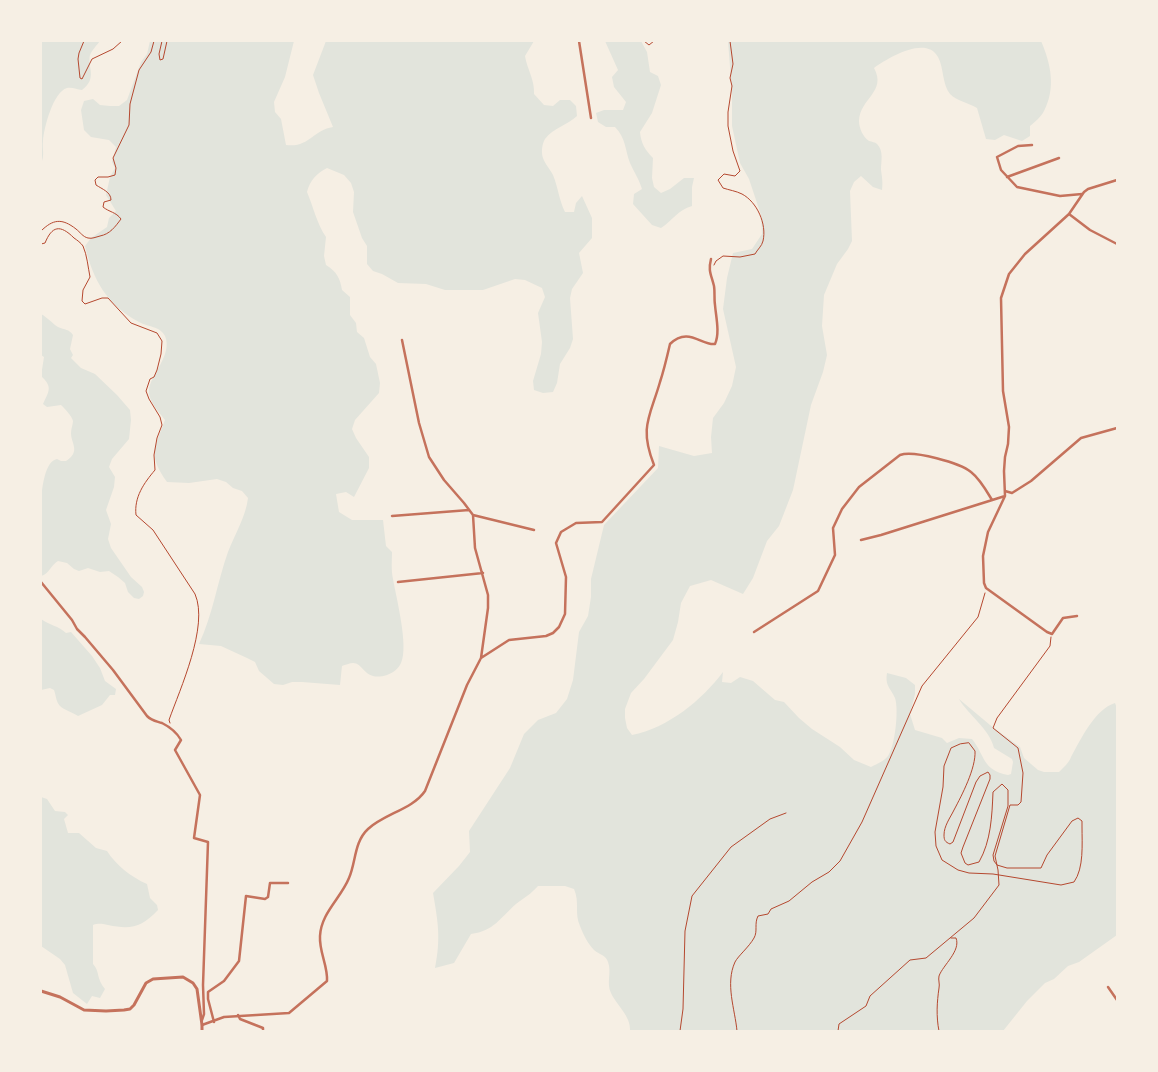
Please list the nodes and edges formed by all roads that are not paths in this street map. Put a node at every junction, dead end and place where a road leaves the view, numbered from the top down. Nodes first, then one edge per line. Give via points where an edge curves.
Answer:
1 (579, 41) edge
2 (591, 118) dead end
3 (1032, 144) dead end
4 (1058, 158) dead end
5 (1007, 177) junction
6 (1117, 180) edge
7 (1082, 194) junction
8 (1069, 214) junction
9 (1117, 244) edge
10 (711, 259) dead end
11 (402, 340) dead end
12 (1117, 428) edge
13 (1005, 491) junction
14 (1004, 496) junction
15 (992, 500) junction
16 (469, 510) junction
17 (472, 515) junction
18 (392, 516) dead end
19 (534, 530) dead end
20 (861, 540) dead end
21 (483, 573) junction
22 (41, 582) edge
23 (398, 582) dead end
24 (1077, 616) dead end
25 (754, 632) dead end
26 (481, 658) junction
27 (288, 882) dead end
28 (1108, 987) dead end
29 (41, 991) edge
30 (1117, 1000) edge
31 (238, 1016) junction
32 (214, 1022) junction
33 (202, 1023) junction
34 (202, 1031) edge
35 (263, 1031) edge

1 - 2 street
3 - 5 street via 1018,146 997,157
4 - 5 street
5 - 7 street via 1020,188 1060,196
6 - 7 street
7 - 8 street
8 - 9 street
8 - 13 street via 1025,254 1009,274 1002,298 1003,391 1009,427
10 - 26 street via 709,270 718,318 717,340 712,345 694,336 670,344 647,422 647,448 654,465 602,522 576,522 561,532 556,543 566,577 565,614 559,627 546,636 509,640
11 - 16 street via 419,423 430,458
12 - 13 street via 1081,438 1031,481 1012,493
13 - 14 street
14 - 15 street
14 - 24 street via 988,532 983,556 986,588 1052,634 1063,618
15 - 20 street
15 - 25 street via 980,480 970,471 925,456 900,455 859,486 842,508 833,528 835,555 818,591
16 - 17 street
16 - 18 street
17 - 19 street
17 - 21 street via 475,548
21 - 23 street
21 - 26 street via 488,608
22 - 33 street via 147,716 162,723 181,740 175,750 200,794 194,838 208,842
26 - 31 street via 425,791 418,800 362,834 349,878 322,926 320,937 327,981 289,1013
27 - 32 street via 270,883 268,898 265,899 246,896 239,961 224,981 208,992
28 - 30 street
29 - 33 street via 84,1010 124,1010 134,1005 146,983 154,979 183,977 197,989
31 - 32 street
31 - 35 street via 263,1028
32 - 33 street
33 - 34 street

